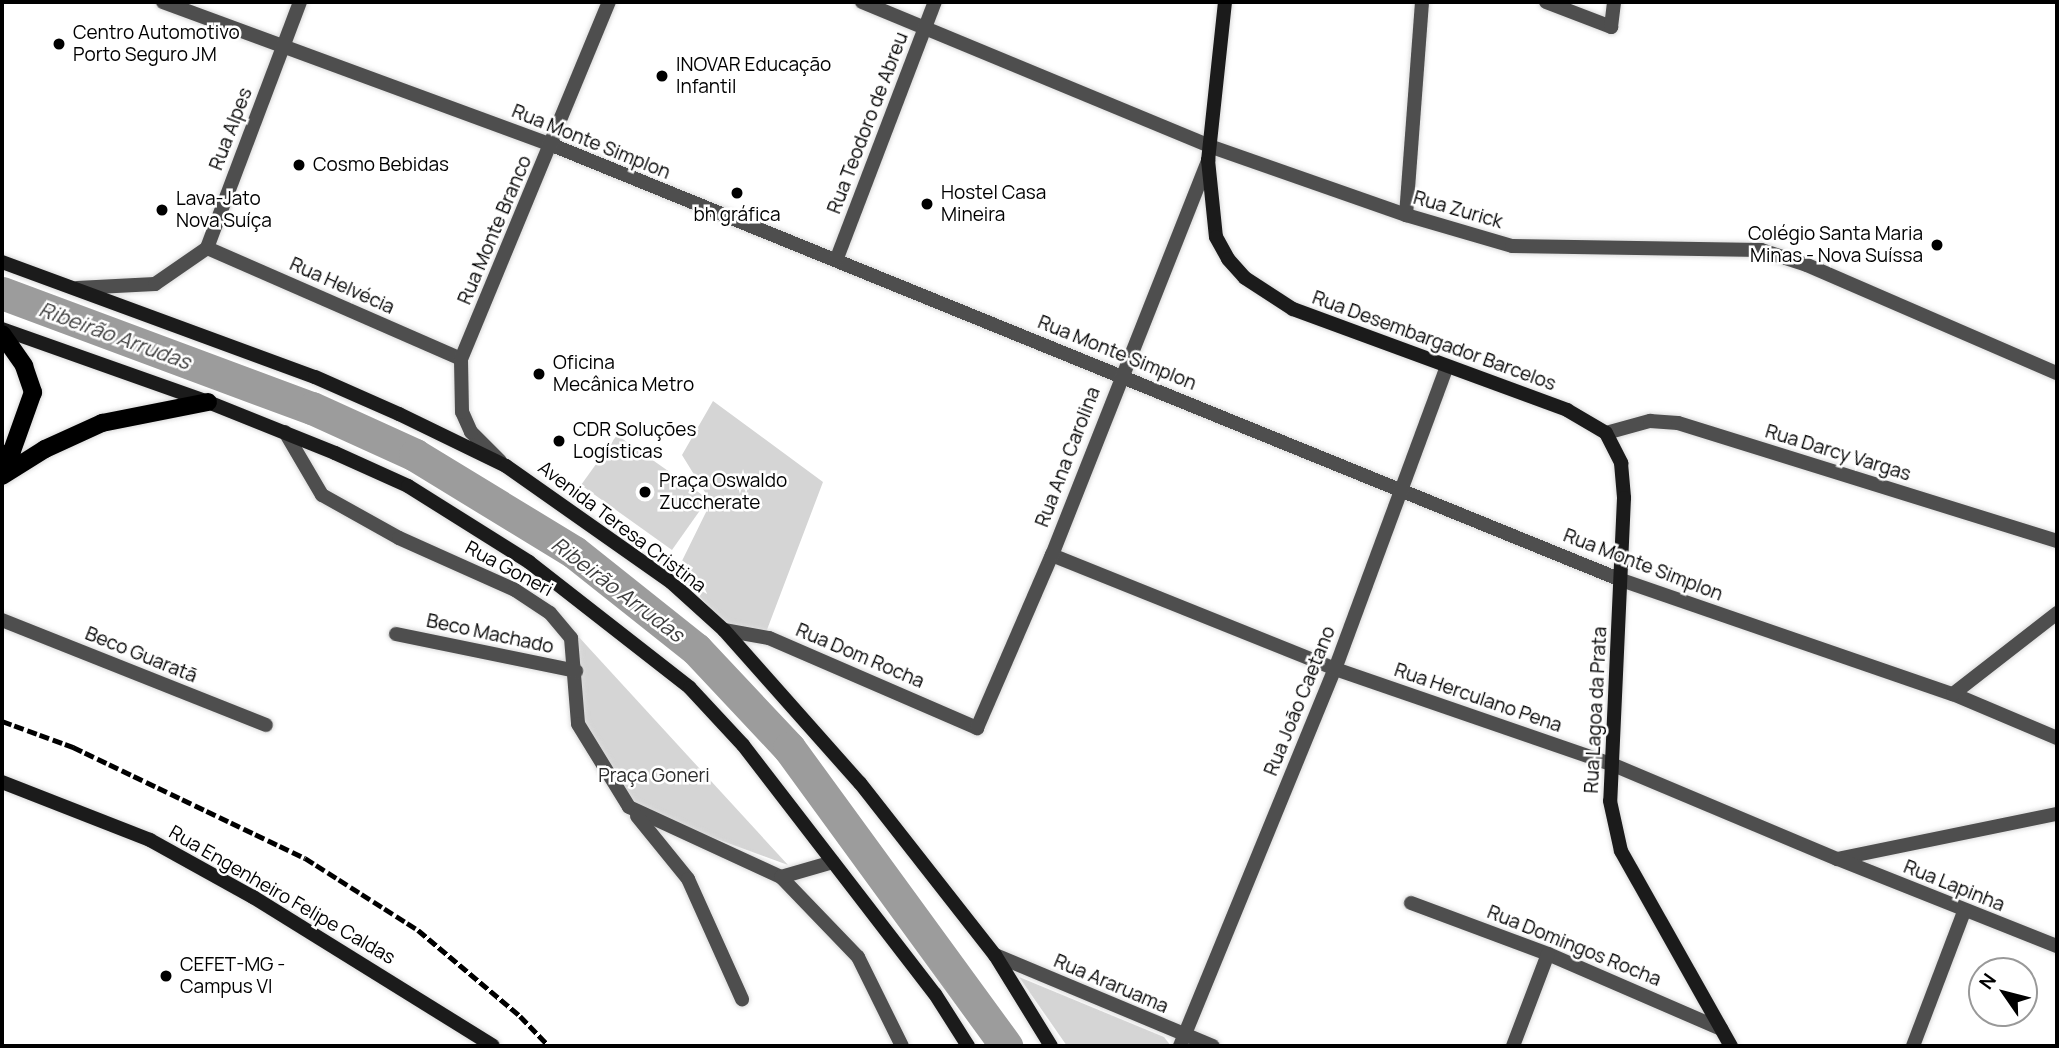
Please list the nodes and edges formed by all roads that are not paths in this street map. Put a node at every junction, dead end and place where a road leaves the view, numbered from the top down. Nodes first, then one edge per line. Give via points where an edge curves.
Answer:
1 (163, 2) edge
2 (300, 2) edge
3 (609, 2) edge
4 (862, 2) edge
5 (935, 2) edge
6 (1225, 2) edge
7 (1422, 2) edge
8 (1546, 2) edge
9 (1614, 2) edge
10 (925, 27) junction
11 (283, 47) junction
12 (552, 145) junction
13 (1209, 153) junction
14 (1406, 215) junction
15 (207, 248) junction
16 (837, 258) junction
17 (2, 262) edge
18 (69, 288) junction
19 (2, 331) edge
20 (461, 359) junction
21 (1447, 366) junction
22 (2057, 373) edge
23 (1119, 374) junction
24 (208, 402) junction
25 (285, 432) junction
26 (1606, 433) junction
27 (2, 457) edge
28 (506, 466) junction
29 (2, 476) edge
30 (1403, 489) junction
31 (2057, 541) edge
32 (1052, 555) junction
33 (1621, 580) junction
34 (2057, 613) edge
35 (2, 620) edge
36 (724, 630) junction
37 (396, 634) dead end
38 (1335, 668) junction
39 (576, 671) junction
40 (1953, 694) junction
41 (266, 725) dead end
42 (977, 727) joint
43 (2057, 738) edge
44 (1611, 764) junction
45 (2, 782) edge
46 (629, 807) junction
47 (2057, 814) edge
48 (1837, 859) junction
49 (833, 862) junction
50 (781, 877) junction
51 (1411, 903) dead end
52 (1964, 912) junction
53 (2057, 946) edge
54 (1548, 954) junction
55 (995, 955) junction
56 (743, 999) dead end
57 (1721, 1029) junction
58 (1182, 1041) edge
59 (493, 1046) edge
60 (902, 1046) edge
61 (968, 1046) edge
62 (1051, 1046) edge
63 (1213, 1046) edge
64 (1513, 1046) edge
65 (1731, 1046) edge
66 (1913, 1046) edge

1 - 11 street, Rua Monte Simplon
2 - 11 street, Rua Alpes
3 - 12 street, Rua Monte Branco
4 - 10 street, Rua Zurick
5 - 10 street, Rua Teodoro de Abreu
6 - 13 main road, Rua Desembargador Barcelos
7 - 14 street
8 - 9 street via 1611,27
10 - 13 street, Rua Zurick
10 - 16 street, Rua Teodoro de Abreu
11 - 12 street, Rua Monte Simplon
11 - 15 street, Rua Alpes
12 - 16 street, Rua Monte Simplon
12 - 20 street, Rua Monte Branco
13 - 14 street, Rua Zurick
13 - 21 main road, Rua Desembargador Barcelos via 1216,237 1245,278 1293,309
13 - 23 street, Rua Ana Carolina
14 - 22 street, Rua Zurick via 1512,246 1761,250 1807,265
15 - 18 street via 155,284
15 - 20 street, Rua Helvécia
16 - 23 street, Rua Monte Simplon
17 - 18 main road, Avenida Teresa Cristina
18 - 28 main road, Avenida Teresa Cristina via 315,377
19 - 24 main road
19 - 27 main road via 24,366 33,392 12,450
20 - 28 street, Rua Monte Branco via 462,412 471,432
21 - 26 main road, Rua Desembargador Barcelos via 1567,410
21 - 30 street, Rua João Caetano
23 - 30 street, Rua Monte Simplon
23 - 32 street, Rua Ana Carolina
24 - 25 main road
24 - 29 main road via 103,423 45,449
25 - 39 street, Rua Goneri via 321,495 399,538 515,590 550,613 570,638
25 - 49 main road via 408,485 473,524 626,636 690,688 743,745
26 - 31 street, Rua Darcy Vargas via 1650,421 1678,424
26 - 33 main road, Rua Lagoa da Prata via 1622,475
28 - 36 main road, Avenida Teresa Cristina via 661,574
30 - 33 street, Rua Monte Simplon
30 - 38 street, Rua João Caetano
32 - 38 street, Rua Herculano Pena
32 - 42 street, Rua Ana Carolina
33 - 40 street, Rua Monte Simplon
33 - 44 main road, Rua Lagoa da Prata
34 - 40 street
35 - 41 street, Beco Guaratã
36 - 42 street, Rua Dom Rocha via 769,638
36 - 55 main road, Avenida Teresa Cristina via 860,783
37 - 39 street, Beco Machado
38 - 44 street, Rua Herculano Pena
38 - 58 street, Rua João Caetano
39 - 46 street, Rua Goneri via 578,724
40 - 43 street, Rua Monte Simplon
44 - 48 street, Rua Herculano Pena
44 - 57 main road, Rua Lagoa da Prata via 1610,802 1621,851
45 - 59 main road, Rua Engenheiro Felipe Caldas via 150,840 253,897
46 - 50 street
46 - 56 street, Rua Goneri via 688,879
47 - 48 street
48 - 52 street, Rua Lapinha
49 - 50 street
49 - 61 main road via 935,994
50 - 60 street via 858,957
51 - 54 street, Rua Domingos Rocha
52 - 53 street, Rua Lapinha
52 - 66 street
54 - 57 street, Rua Domingos Rocha
54 - 64 street
55 - 58 street, Rua Araruama
55 - 62 main road, Avenida Teresa Cristina
57 - 65 main road, Rua Lagoa da Prata
58 - 63 street, Rua Araruama

